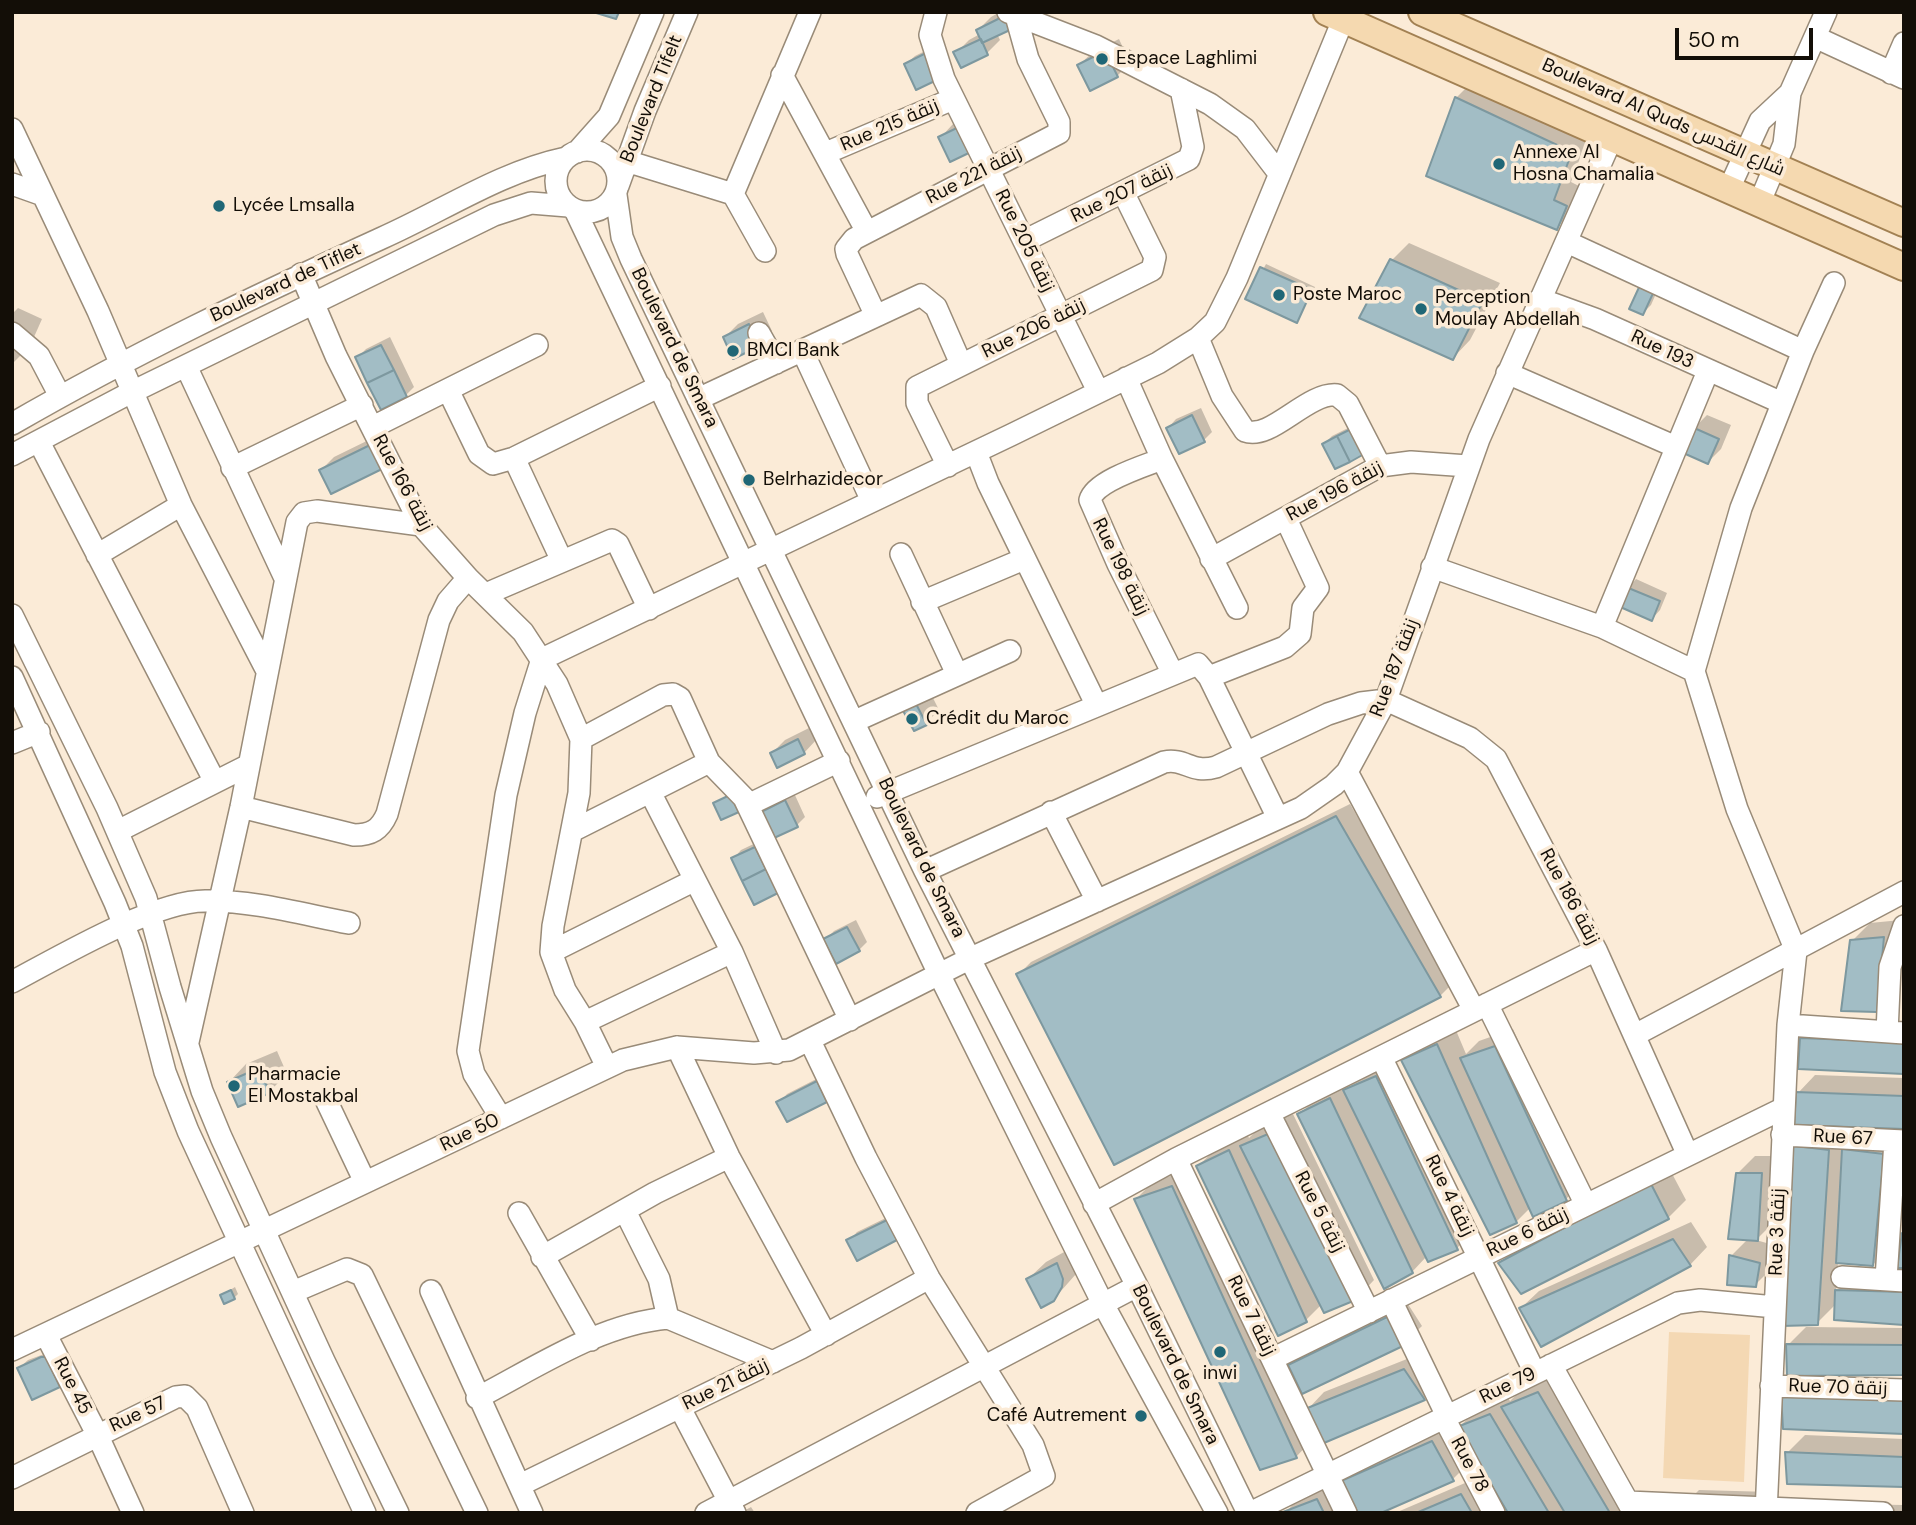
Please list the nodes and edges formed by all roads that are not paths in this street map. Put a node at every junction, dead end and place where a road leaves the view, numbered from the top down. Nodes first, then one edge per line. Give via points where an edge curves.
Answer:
1 (653, 12) edge
2 (687, 12) edge
3 (810, 12) edge
4 (936, 12) edge
5 (1422, 12) edge
6 (1826, 12) edge
7 (1012, 14) edge
8 (1335, 16) edge
9 (1815, 37) junction
10 (1904, 43) edge
11 (782, 75) junction
12 (1898, 75) edge
13 (1181, 89) junction
14 (1790, 93) junction
15 (953, 99) junction
16 (12, 129) edge
17 (1611, 140) junction
18 (826, 153) junction
19 (1745, 153) junction
20 (572, 155) junction
21 (620, 163) junction
22 (1775, 166) junction
23 (989, 168) junction
24 (1278, 172) junction
25 (12, 184) edge
26 (617, 190) junction
27 (1728, 191) junction
28 (1123, 192) junction
29 (733, 194) junction
30 (43, 195) junction
31 (1759, 204) junction
32 (571, 208) junction
33 (1904, 223) edge
34 (867, 232) junction
35 (1026, 240) junction
36 (1567, 242) junction
37 (765, 251) dead end
38 (1904, 268) edge
39 (301, 274) junction
40 (1834, 283) dead end
41 (1541, 299) junction
42 (313, 306) junction
43 (876, 316) junction
44 (1062, 317) junction
45 (12, 333) edge
46 (759, 333) dead end
47 (1198, 338) junction
48 (537, 345) dead end
49 (802, 350) junction
50 (1803, 351) junction
51 (121, 362) junction
52 (776, 363) junction
53 (961, 364) junction
54 (186, 366) junction
55 (1708, 371) junction
56 (1507, 373) junction
57 (1126, 378) junction
58 (660, 386) junction
59 (448, 390) junction
60 (1098, 391) junction
61 (133, 392) junction
62 (60, 396) junction
63 (698, 399) junction
64 (1782, 403) junction
65 (362, 405) junction
66 (12, 424) edge
67 (373, 427) junction
68 (39, 442) junction
69 (1676, 447) junction
70 (976, 452) junction
71 (12, 455) edge
72 (514, 458) junction
73 (1162, 459) junction
74 (948, 466) junction
75 (1380, 466) junction
76 (1468, 466) junction
77 (232, 468) junction
78 (872, 501) junction
79 (181, 505) junction
80 (1286, 519) junction
81 (421, 525) junction
82 (772, 549) junction
83 (901, 554) dead end
84 (97, 555) junction
85 (1024, 559) junction
86 (1211, 559) junction
87 (562, 561) junction
88 (745, 561) junction
89 (1432, 567) junction
90 (284, 576) junction
91 (468, 578) junction
92 (486, 594) junction
93 (922, 603) junction
94 (1237, 608) dead end
95 (649, 609) junction
96 (12, 615) edge
97 (1602, 627) junction
98 (1010, 651) dead end
99 (542, 659) junction
100 (36, 661) junction
101 (12, 668) edge
102 (267, 671) junction
103 (1694, 671) junction
104 (1172, 672) junction
105 (1206, 672) junction
106 (957, 674) junction
107 (12, 677) edge
108 (1386, 700) junction
109 (1096, 704) junction
110 (855, 721) junction
111 (39, 732) junction
112 (582, 739) junction
113 (12, 743) edge
114 (1245, 753) junction
115 (839, 761) junction
116 (709, 762) junction
117 (249, 765) junction
118 (1347, 772) junction
119 (214, 780) junction
120 (888, 792) junction
121 (650, 794) junction
122 (748, 805) junction
123 (859, 805) junction
124 (241, 807) junction
125 (1051, 813) junction
126 (1278, 818) junction
127 (117, 831) junction
128 (572, 831) junction
129 (925, 871) junction
130 (695, 880) junction
131 (1904, 892) edge
132 (1097, 901) junction
133 (220, 902) junction
134 (152, 915) junction
135 (349, 923) dead end
136 (124, 926) junction
137 (1904, 926) edge
138 (1596, 950) junction
139 (1796, 951) junction
140 (551, 952) junction
141 (732, 953) junction
142 (971, 958) junction
143 (939, 974) junction
144 (12, 982) edge
145 (1481, 1007) junction
146 (850, 1020) junction
147 (585, 1021) junction
148 (1787, 1025) junction
149 (1895, 1032) edge
150 (1635, 1035) junction
151 (810, 1041) junction
152 (187, 1044) junction
153 (677, 1047) junction
154 (776, 1053) junction
155 (1381, 1057) junction
156 (607, 1068) junction
157 (327, 1102) dead end
158 (1784, 1108) junction
159 (1269, 1113) junction
160 (501, 1118) junction
161 (1782, 1135) junction
162 (1899, 1141) edge
163 (1687, 1153) junction
164 (729, 1157) junction
165 (1175, 1159) junction
166 (365, 1182) junction
167 (1094, 1204) junction
168 (1586, 1205) junction
169 (625, 1211) junction
170 (519, 1213) dead end
171 (1897, 1225) edge
172 (264, 1231) junction
173 (238, 1243) junction
174 (542, 1256) junction
175 (1479, 1257) junction
176 (1842, 1277) dead end
177 (929, 1278) junction
178 (1895, 1280) edge
179 (1137, 1286) junction
180 (431, 1291) dead end
181 (293, 1293) junction
182 (1391, 1300) junction
183 (1103, 1304) junction
184 (1775, 1307) junction
185 (1369, 1312) junction
186 (668, 1318) junction
187 (46, 1335) junction
188 (827, 1335) junction
189 (591, 1340) junction
190 (12, 1350) edge
191 (1272, 1359) junction
192 (773, 1362) junction
193 (984, 1367) junction
194 (1543, 1369) junction
195 (1771, 1386) junction
196 (1904, 1390) edge
197 (477, 1398) junction
198 (680, 1408) junction
199 (1446, 1417) junction
200 (97, 1434) junction
201 (1327, 1474) junction
202 (12, 1478) edge
203 (520, 1485) junction
204 (732, 1507) edge
205 (1631, 1507) edge
206 (1766, 1510) edge
207 (134, 1513) edge
208 (243, 1513) edge
209 (365, 1513) edge
210 (398, 1513) edge
211 (477, 1513) edge
212 (532, 1513) edge
213 (706, 1513) edge
214 (977, 1513) edge
215 (1217, 1513) edge
216 (1249, 1513) edge
217 (1346, 1513) edge
218 (1494, 1513) edge
219 (1883, 1513) edge

1 - 20 street, Boulevard Tifelt via 609,116
2 - 21 street, Boulevard Tifelt
3 - 11 street
4 - 15 street, Rue 205 زنقة via 930,27 931,45
5 - 19 main road, Boulevard Al Quds شارع القدس
6 - 9 street
7 - 13 street via 1096,46
7 - 23 street, Rue 221 زنقة via 1060,128 1053,138
8 - 17 main road, Boulevard Al Quds شارع القدس
8 - 24 street
9 - 12 street
9 - 14 street
10 - 12 street
11 - 18 street
11 - 29 street
13 - 24 street via 1239,124
13 - 28 street, Rue 207 زنقة via 1192,155
14 - 19 street via 1767,112
14 - 22 street via 1787,133
15 - 18 street, Rue 215 زنقة
15 - 23 street, Rue 205 زنقة
16 - 30 street
17 - 27 main road, Boulevard Al Quds شارع القدس
17 - 36 street, Rue 187 زنقة
18 - 34 street
19 - 22 main road, Boulevard Al Quds شارع القدس
19 - 27 street
20 - 21 street via 593,150
20 - 32 street via 560,165 556,182
20 - 39 street, Boulevard de Tiflet via 533,166
21 - 26 street, Boulevard Tifelt
21 - 29 street
22 - 31 street
22 - 33 main road, Boulevard Al Quds شارع القدس
23 - 34 street, Rue 221 زنقة
23 - 35 street, Rue 205 زنقة
24 - 47 street via 1221,312
25 - 30 street
26 - 32 street via 598,211
26 - 63 street, Boulevard de Smara via 622,237
27 - 31 main road, Boulevard Al Quds شارع القدس
28 - 35 street, Rue 207 زنقة
28 - 44 street, Rue 206 زنقة via 1155,257 1155,267
29 - 37 street
30 - 51 street
31 - 38 main road, Boulevard Al Quds شارع القدس
32 - 42 street, Boulevard de Tiflet via 531,203 514,207
32 - 58 street, Boulevard de Smara
34 - 43 street, Rue 221 زنقة via 849,245 846,254
35 - 44 street, Rue 205 زنقة
36 - 41 street, Rue 187 زنقة
36 - 50 street
39 - 42 street, Rue 166 زنقة
39 - 51 street, Boulevard de Tiflet
40 - 50 street
41 - 55 street, Rue 193 via 1595,318
41 - 56 street, Rue 187 زنقة
42 - 54 street, Boulevard de Tiflet
42 - 65 street, Rue 166 زنقة
43 - 49 street
43 - 53 street via 921,295 936,307
44 - 53 street, Rue 206 زنقة
44 - 60 street, Rue 205 زنقة
45 - 62 street via 40,356
46 - 52 street
47 - 57 street
47 - 75 street via 1222,396 1244,431 1257,433 1323,396 1337,395 1348,404
48 - 59 street
49 - 52 street
49 - 78 street
50 - 64 street
51 - 61 street
51 - 62 street, Boulevard de Tiflet
52 - 63 street
53 - 74 street, Rue 206 زنقة via 922,383 915,392
54 - 61 street, Boulevard de Tiflet
54 - 77 street
55 - 64 street, Rue 193
55 - 69 street
56 - 69 street
56 - 76 street, Rue 187 زنقة
57 - 60 street
57 - 73 street
58 - 72 street
58 - 88 street, Boulevard de Smara
59 - 67 street
59 - 72 street via 483,460 497,464
60 - 70 street
61 - 68 street, Boulevard de Tiflet
61 - 79 street
62 - 66 street, Boulevard de Tiflet
63 - 82 street, Boulevard de Smara
64 - 103 street via 1741,508
65 - 67 street, Rue 166 زنقة
65 - 77 street
67 - 81 street, Rue 166 زنقة
68 - 71 street, Boulevard de Tiflet
68 - 84 street
69 - 97 street
70 - 74 street
70 - 85 street
72 - 87 street
73 - 86 street
73 - 104 street, Rue 198 زنقة via 1105,484 1090,500
74 - 78 street
75 - 76 street, Rue 196 زنقة via 1411,461
75 - 80 street, Rue 196 زنقة
76 - 89 street, Rue 187 زنقة
77 - 90 street
78 - 82 street
79 - 84 street
79 - 102 street
80 - 86 street, Rue 196 زنقة
80 - 105 street via 1316,580 1317,593 1303,607 1302,628 1293,642
81 - 90 street via 325,511 304,513 297,522
81 - 91 street, Rue 166 زنقة
82 - 88 street
82 - 110 street, Boulevard de Smara
83 - 93 street
84 - 119 street
85 - 93 street
85 - 109 street
86 - 94 street
87 - 92 street
87 - 95 street via 615,541
88 - 95 street
88 - 115 street, Boulevard de Smara
89 - 97 street
89 - 108 street, Rue 187 زنقة
90 - 102 street
91 - 92 street, Rue 166 زنقة
91 - 124 street via 439,620 391,804 378,829 354,835
92 - 99 street, Rue 166 زنقة
93 - 106 street
95 - 99 street
96 - 100 street
97 - 103 street
98 - 106 street
99 - 112 street, Rue 166 زنقة
99 - 160 street via 506,794 468,1051 474,1074
100 - 101 street
100 - 127 street
102 - 117 street
103 - 139 street via 1737,809
104 - 105 street via 1195,664
104 - 109 street
105 - 114 street
106 - 110 street
107 - 111 street
108 - 114 street via 1328,714
108 - 118 street, Rue 187 زنقة
108 - 138 street, Rue 186 زنقة via 1470,738 1496,759
109 - 120 street
110 - 120 street, Boulevard de Smara
111 - 113 street
111 - 136 street
112 - 116 street via 663,695 673,694 683,703
112 - 128 street
114 - 125 street via 1202,771 1177,761 1164,762
114 - 126 street
115 - 122 street
115 - 123 street, Boulevard de Smara
116 - 121 street
116 - 122 street
117 - 119 street
117 - 124 street
118 - 126 street, Rue 187 زنقة via 1321,796
118 - 145 street
119 - 127 street
120 - 123 street
120 - 129 street, Boulevard de Smara
121 - 128 street
121 - 130 street
122 - 146 street
123 - 143 street, Boulevard de Smara
124 - 133 street
125 - 129 street
125 - 132 street
126 - 132 street, Rue 187 زنقة
127 - 134 street
128 - 140 street
129 - 142 street, Boulevard de Smara
130 - 140 street
130 - 141 street
131 - 139 street
132 - 142 street, Rue 187 زنقة
133 - 134 street via 193,902
133 - 135 street
133 - 152 street
134 - 136 street
134 - 152 street
136 - 144 street
136 - 173 street via 169,1082
137 - 149 street via 1890,967
138 - 145 street
138 - 150 street, Rue 186 زنقة
139 - 148 street, Rue 3 زنقة
139 - 150 street
140 - 147 street via 565,990
141 - 147 street
141 - 154 street
142 - 143 street, Rue 187 زنقة
142 - 167 street, Boulevard de Smara
143 - 146 street, Rue 50
143 - 183 street, Boulevard de Smara
145 - 155 street
145 - 168 street
146 - 151 street, Rue 50
147 - 156 street
148 - 149 street
148 - 158 street, Rue 3 زنقة
150 - 163 street, Rue 186 زنقة
151 - 154 street, Rue 50
151 - 177 street
152 - 172 street via 202,1091
153 - 154 street, Rue 50
153 - 156 street, Rue 50
153 - 164 street
155 - 159 street
155 - 175 street, Rue 4 زنقة
156 - 160 street, Rue 50
157 - 166 street
158 - 161 street, Rue 3 زنقة
158 - 163 street, Rue 6 زنقة
159 - 165 street
159 - 185 street, Rue 5 زنقة
160 - 166 street, Rue 50
161 - 162 street, Rue 67
161 - 184 street, Rue 3 زنقة
162 - 171 street
163 - 168 street, Rue 6 زنقة
164 - 169 street
164 - 188 street
165 - 167 street
165 - 191 street, Rue 7 زنقة
166 - 172 street, Rue 50
167 - 179 street, Boulevard de Smara
168 - 175 street, Rue 6 زنقة
169 - 174 street
169 - 186 street via 659,1279
170 - 174 street
171 - 178 street
172 - 173 street, Rue 50
172 - 181 street
173 - 187 street, Rue 50
173 - 209 street
174 - 189 street
175 - 182 street, Rue 6 زنقة
175 - 194 street, Rue 4 زنقة
176 - 178 street
177 - 188 street, Rue 21 زنقة
177 - 193 street
179 - 183 street
179 - 216 street, Boulevard de Smara
180 - 197 street
181 - 210 street
181 - 211 street via 347,1269 362,1275
182 - 185 street, Rue 6 زنقة
182 - 199 street, Rue 78
183 - 193 street
183 - 215 street, Boulevard de Smara
184 - 194 street, Rue 79 via 1700,1300 1678,1303
184 - 195 street, Rue 3 زنقة
185 - 191 street, Rue 6 زنقة
186 - 189 street via 632,1324
186 - 192 street
187 - 190 street, Rue 50
187 - 200 street, Rue 45
188 - 192 street, Rue 21 زنقة
189 - 197 street
191 - 201 street, Rue 7 زنقة
192 - 198 street, Rue 21 زنقة
193 - 204 street
193 - 214 street via 1033,1445 1044,1476
194 - 199 street, Rue 79
194 - 205 street, Rue 4 زنقة
195 - 196 street, Rue 70 زنقة
195 - 206 street, Rue 3 زنقة
197 - 203 street
198 - 203 street, Rue 21 زنقة
198 - 204 street
199 - 201 street, Rue 79
199 - 218 street, Rue 78
200 - 202 street, Rue 57
200 - 207 street, Rue 45
200 - 208 street, Rue 57 via 176,1397 189,1397
201 - 216 street, Rue 79
201 - 217 street, Rue 7 زنقة
203 - 212 street
204 - 213 street
205 - 206 street
206 - 219 street

